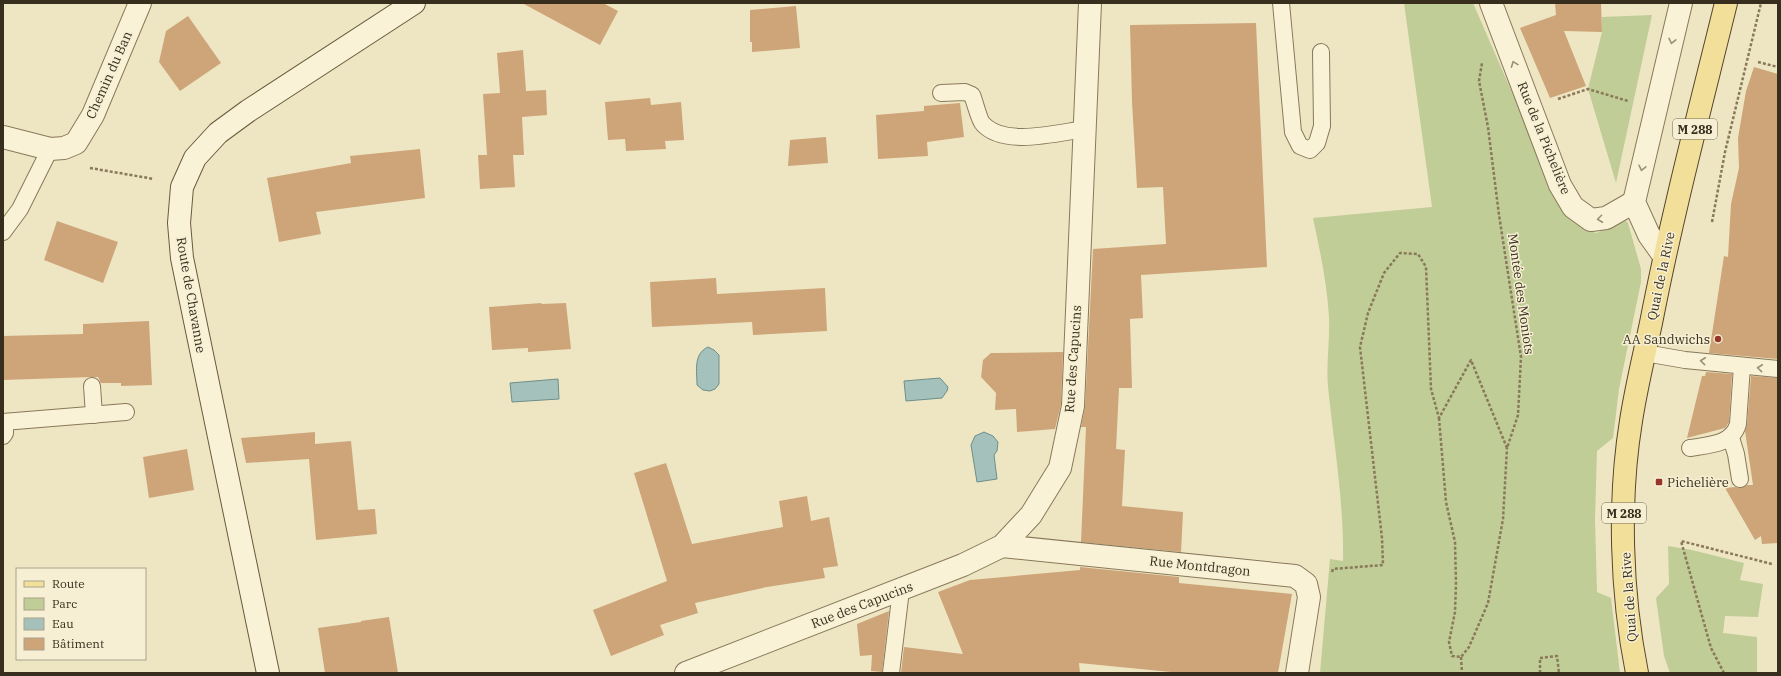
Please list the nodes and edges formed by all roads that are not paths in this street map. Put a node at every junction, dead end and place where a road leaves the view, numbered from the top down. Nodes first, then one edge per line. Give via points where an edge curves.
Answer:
1 (140, 3) edge
2 (414, 3) edge
3 (1090, 3) edge
4 (1281, 3) edge
5 (1491, 3) edge
6 (1681, 3) edge
7 (1726, 3) edge
8 (1321, 52) dead end
9 (941, 93) dead end
10 (1085, 129) junction
11 (3, 137) edge
12 (50, 149) junction
13 (1634, 202) junction
14 (3, 232) edge
15 (1664, 256) junction
16 (1645, 353) junction
17 (1742, 366) junction
18 (1778, 369) edge
19 (92, 386) dead end
20 (126, 412) dead end
21 (94, 415) junction
22 (4, 426) edge
23 (1731, 438) junction
24 (1690, 448) dead end
25 (1740, 479) dead end
26 (1002, 546) junction
27 (901, 590) junction
28 (268, 673) edge
29 (686, 673) edge
30 (891, 673) edge
31 (1297, 673) edge
32 (1637, 673) edge

1 - 12 street, Chemin du Ban via 93,115 76,143 64,148
2 - 28 street, Route de Chavanne via 248,110 218,133 195,158 182,187 179,223 182,258
3 - 10 street, Rue des Capucins
4 - 8 lane via 1293,132 1300,146 1310,150 1317,143 1322,126
13 -> 5 street, Rue de la Pichelière via 1606,218 1591,220 1573,207 1560,185
6 -> 13 street
7 - 15 main road, Quai de la Rive / M 288
9 - 10 lane via 965,92 972,95 981,123 993,133 1009,137
10 - 26 street, Rue des Capucins via 1072,406 1060,468 1031,515
11 - 12 street
12 - 14 lane via 20,209
13 - 15 street via 1649,235
15 - 16 main road, Quai de la Rive / M 288
17 -> 16 lane
16 - 32 main road, Quai de la Rive / M 288 via 1631,422 1624,513 1629,613
18 -> 17 lane
17 - 23 lane via 1738,424
19 - 21 lane
20 - 21 lane
21 - 22 lane
23 - 24 lane
23 - 25 lane
26 - 27 street, Rue des Capucins
26 - 31 street, Rue Montdragon via 1295,576 1306,584 1309,597
27 - 29 street, Rue des Capucins
27 - 30 lane

